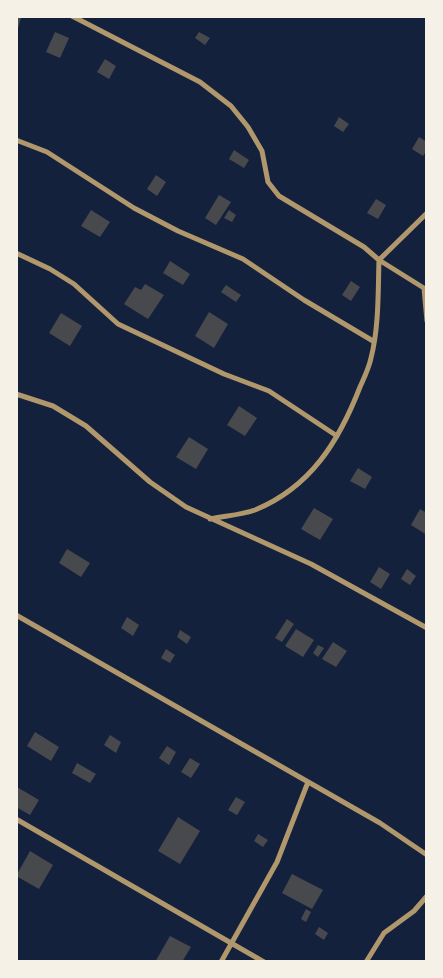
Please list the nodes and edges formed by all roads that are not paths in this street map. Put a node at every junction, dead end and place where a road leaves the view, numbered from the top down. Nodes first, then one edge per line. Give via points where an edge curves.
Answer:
1 (72, 16) edge
2 (16, 140) edge
3 (427, 213) edge
4 (16, 253) edge
5 (379, 260) junction
6 (425, 289) edge
7 (427, 321) edge
8 (374, 341) junction
9 (16, 394) edge
10 (337, 436) junction
11 (210, 519) junction
12 (16, 614) edge
13 (427, 628) edge
14 (308, 782) junction
15 (16, 819) edge
16 (427, 855) edge
17 (427, 896) edge
18 (231, 942) junction
19 (221, 962) edge
20 (264, 962) edge
21 (366, 962) edge

1 - 5 street via 200,82 231,106 262,151 268,182 279,196 364,247
2 - 8 street via 48,152 134,208 178,231 243,258 304,300
3 - 5 street
4 - 10 street via 74,284 118,324 224,374 269,391
5 - 6 street
5 - 8 street
6 - 7 street
8 - 10 street via 353,405
9 - 11 street via 53,406 86,426 150,482
10 - 11 street via 329,452 305,479 277,498 254,510
11 - 13 street via 311,564
12 - 14 street
14 - 16 street via 380,823
14 - 18 street via 277,862
15 - 18 street
17 - 21 street via 414,911 384,933
18 - 19 street
18 - 20 street

